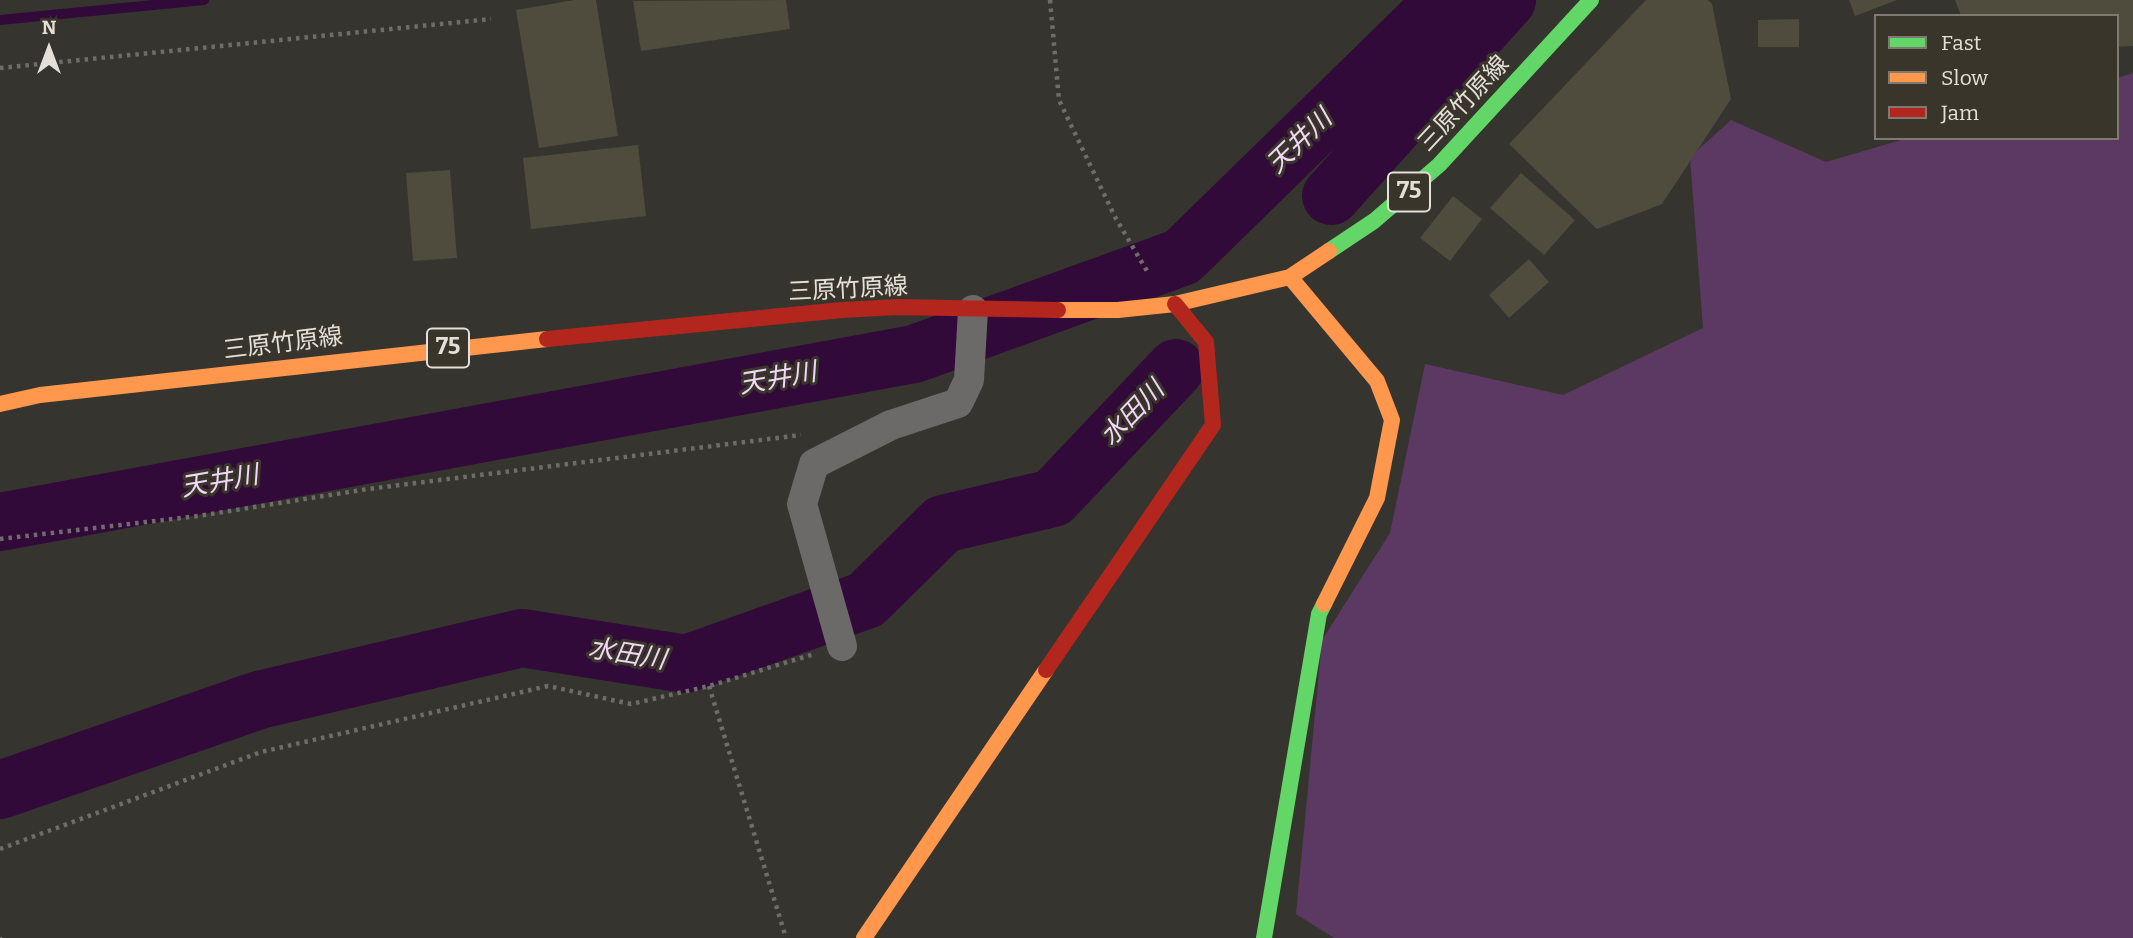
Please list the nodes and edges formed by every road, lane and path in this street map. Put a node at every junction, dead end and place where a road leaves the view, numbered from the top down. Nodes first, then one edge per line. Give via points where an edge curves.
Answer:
1 (1050, 0) edge
2 (1591, 0) edge
3 (491, 19) dead end
4 (0, 68) edge
5 (1290, 277) junction
6 (1175, 304) junction
7 (973, 310) junction
8 (0, 404) edge
9 (803, 434) dead end
10 (0, 539) edge
11 (842, 646) joint
12 (709, 686) junction
13 (0, 849) edge
14 (786, 938) edge
15 (864, 938) edge
16 (1264, 938) edge

1 - 6 path via 1059,100 1115,217 1147,271
2 - 5 main road, 三原竹原線 / 75 via 1439,165 1374,221
3 - 4 path
5 - 6 main road, 三原竹原線 / 75
5 - 16 main road via 1377,381 1392,420 1377,498 1319,614
6 - 7 main road, 三原竹原線 / 75 via 1118,310
6 - 15 main road via 1206,342 1213,425
7 - 8 main road, 三原竹原線 / 75 via 842,310 445,348 40,395
7 - 11 street via 969,380 958,403 891,425 814,464 802,504
9 - 10 path
11 - 12 path
12 - 13 path via 631,704 548,686 261,752
12 - 14 path

